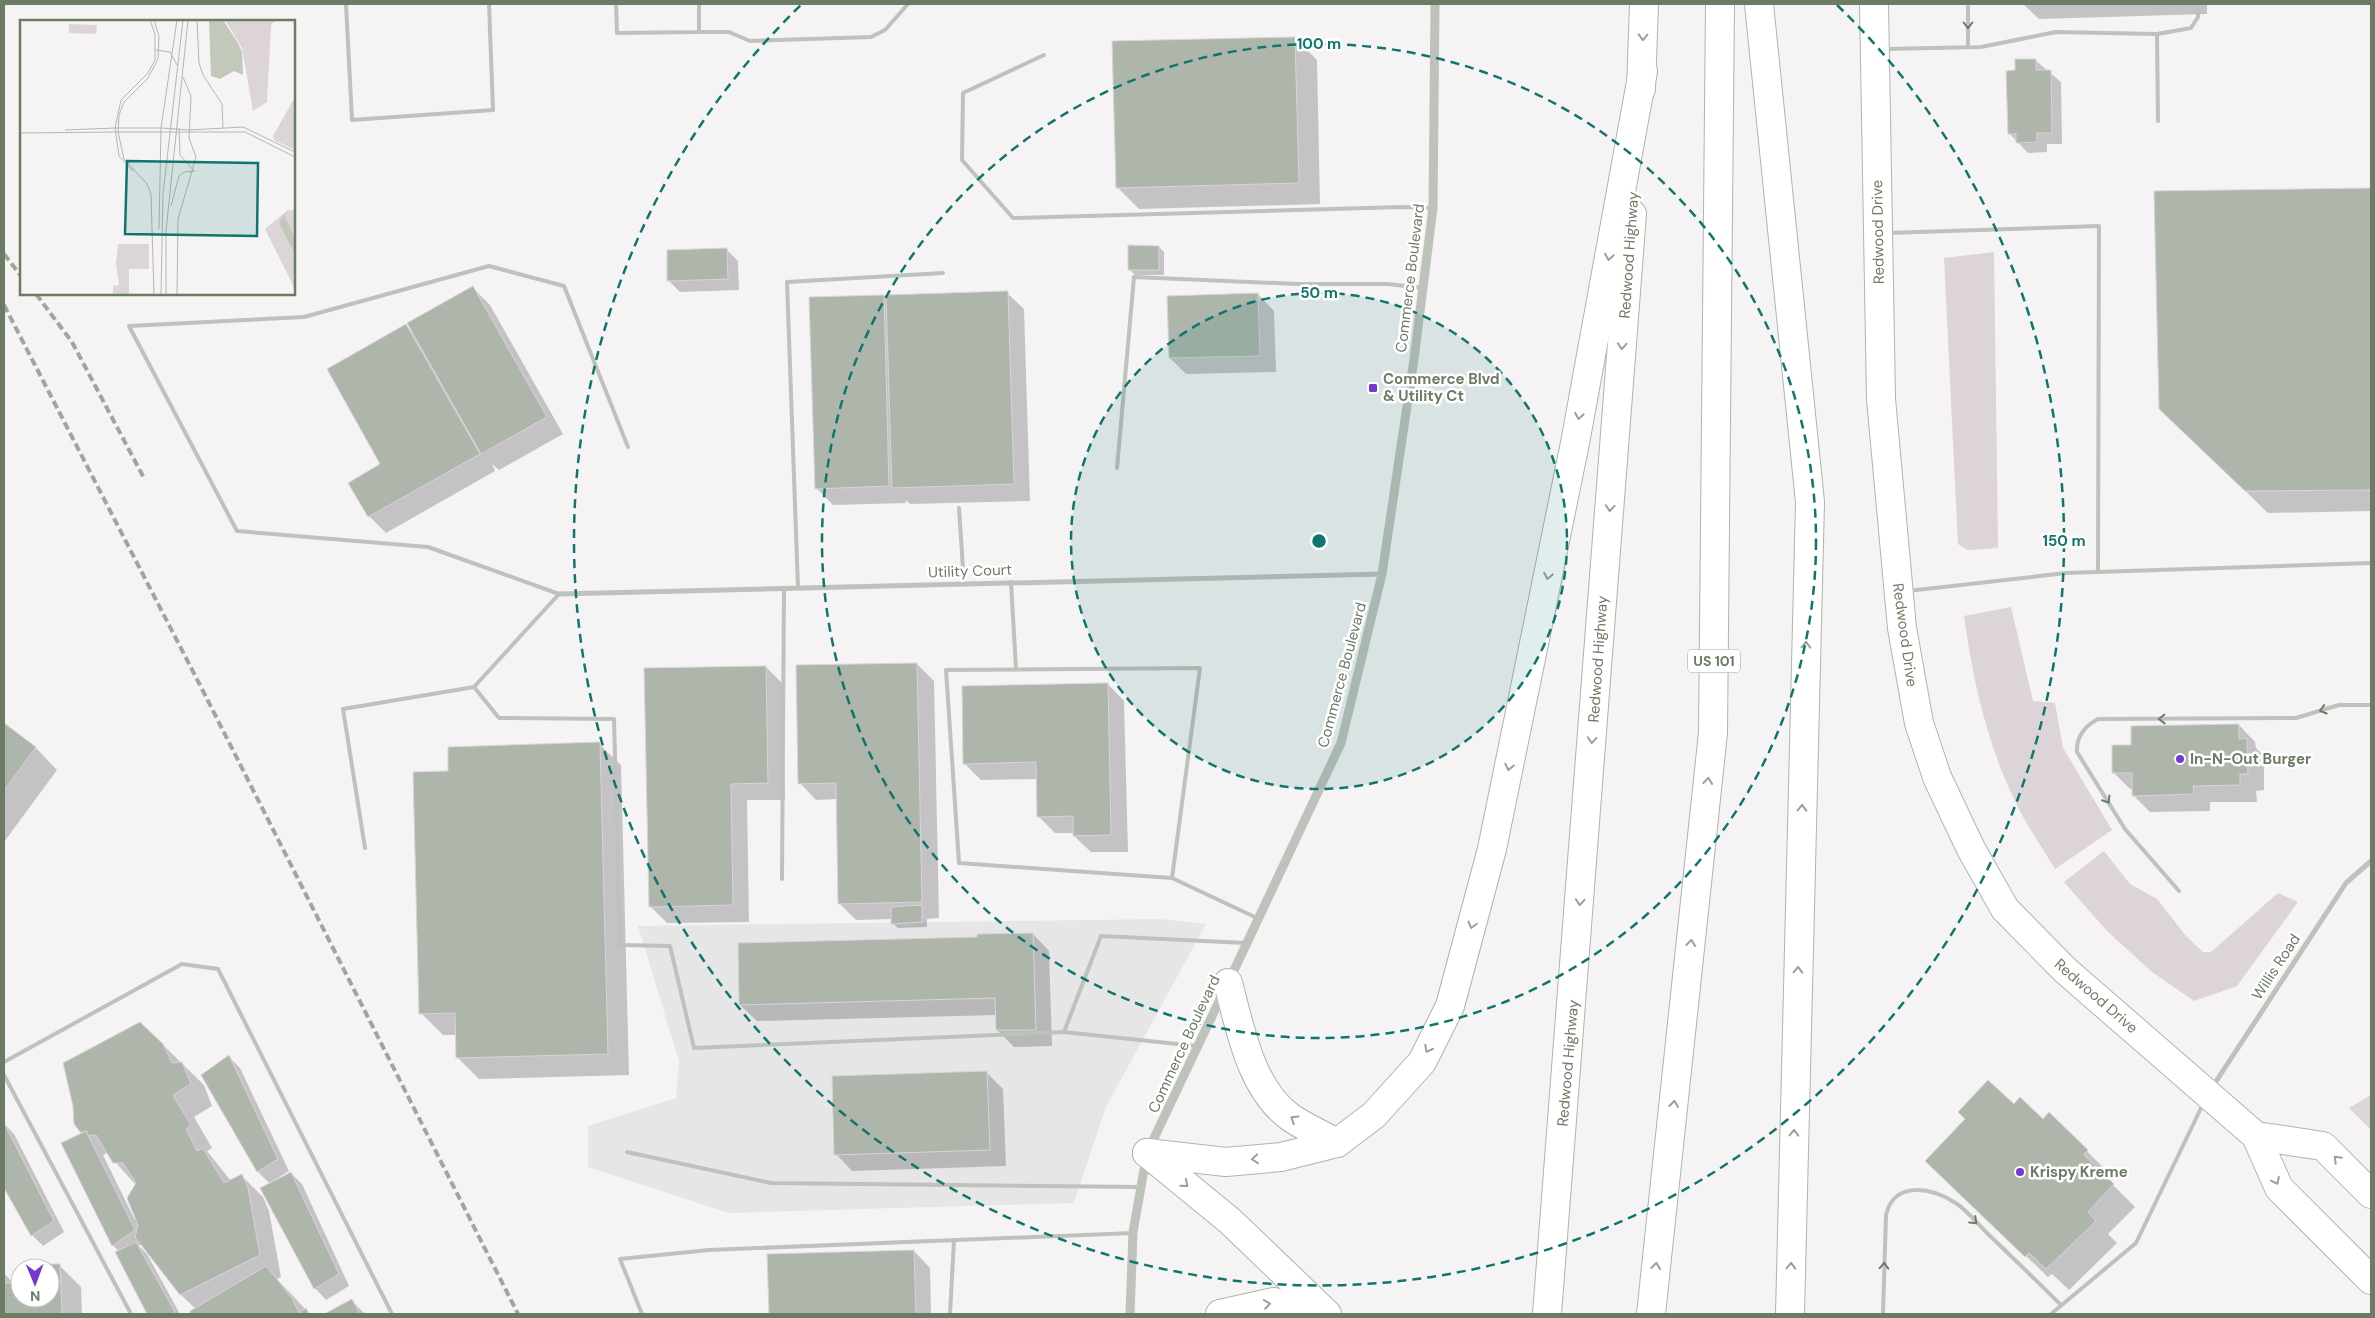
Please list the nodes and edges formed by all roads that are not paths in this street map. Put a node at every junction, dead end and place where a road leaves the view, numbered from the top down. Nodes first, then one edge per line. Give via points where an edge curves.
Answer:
1 (346, 4) edge
2 (489, 4) edge
3 (616, 4) edge
4 (699, 4) edge
5 (908, 4) edge
6 (1435, 4) edge
7 (1644, 4) edge
8 (1720, 4) edge
9 (1759, 4) edge
10 (1874, 4) edge
11 (1968, 4) edge
12 (2198, 4) edge
13 (699, 32) junction
14 (2157, 34) junction
15 (1968, 47) junction
16 (1875, 50) junction
17 (1044, 55) dead end
18 (1643, 71) junction
19 (2158, 121) dead end
20 (1433, 208) junction
21 (1878, 234) junction
22 (943, 273) dead end
23 (1423, 288) junction
24 (628, 447) dead end
25 (1117, 468) dead end
26 (959, 508) dead end
27 (2371, 563) edge
28 (2098, 572) junction
29 (1382, 574) junction
30 (1011, 582) junction
31 (964, 584) junction
32 (784, 588) junction
33 (798, 588) junction
34 (1898, 592) junction
35 (559, 594) junction
36 (1016, 670) junction
37 (474, 687) junction
38 (2371, 705) edge
39 (365, 848) dead end
40 (2371, 861) edge
41 (1172, 878) junction
42 (782, 879) dead end
43 (2179, 891) dead end
44 (1258, 919) junction
45 (1246, 943) junction
46 (1228, 983) junction
47 (1064, 1032) junction
48 (1198, 1047) junction
49 (4, 1062) edge
50 (4, 1075) edge
51 (2208, 1093) junction
52 (2256, 1136) junction
53 (1337, 1143) junction
54 (627, 1152) dead end
55 (1147, 1153) junction
56 (1141, 1187) junction
57 (2371, 1194) edge
58 (1133, 1232) junction
59 (954, 1240) junction
60 (2371, 1280) edge
61 (2061, 1304) junction
62 (130, 1314) edge
63 (392, 1314) edge
64 (642, 1314) edge
65 (950, 1314) edge
66 (1130, 1314) edge
67 (1220, 1314) edge
68 (1315, 1314) edge
69 (1327, 1314) edge
70 (1547, 1314) edge
71 (1651, 1314) edge
72 (1790, 1314) edge
73 (1883, 1314) edge
74 (2051, 1314) edge

1 - 2 lane via 352,120 493,110
3 - 13 lane via 617,33
4 - 13 lane
5 - 13 lane via 885,30 871,38 750,41 729,32
6 - 20 street, Commerce Boulevard
7 -> 18 main road, Redwood Highway
71 -> 8 main road, US 101 via 1713,733
72 -> 9 main road via 1810,502
10 - 16 main road, Redwood Drive
11 -> 15 lane
12 - 14 lane via 2198,17 2191,28
14 - 15 lane via 2056,32
14 - 19 lane
15 - 16 lane
16 - 21 main road, Redwood Drive
17 - 20 lane via 963,93 962,160 1013,218
18 -> 53 main road via 1574,443 1492,849 1450,1006 1422,1062 1374,1115
18 -> 70 main road, Redwood Highway
20 - 23 street, Commerce Boulevard
21 - 28 lane via 2099,226
21 - 34 main road, Redwood Drive via 1881,399
22 - 33 lane via 787,282
23 - 25 lane via 1388,284 1134,277
23 - 29 street, Commerce Boulevard
24 - 35 lane via 564,286 489,266 304,317 129,326 237,532 428,547
26 - 31 lane
27 - 28 lane
28 - 34 lane
29 - 30 street, Utility Court
29 - 44 street, Commerce Boulevard via 1342,743
30 - 31 street, Utility Court
30 - 36 lane
31 - 33 street, Utility Court
32 - 33 street, Utility Court
32 - 35 street, Utility Court
32 - 42 lane
34 - 51 main road, Redwood Drive via 1919,723 1937,777 1971,849 2006,908 2065,970
35 - 37 lane
36 - 41 lane via 1200,668
36 - 41 lane via 946,670 960,863
37 - 39 lane via 342,709
37 - 47 lane via 499,718 614,719 620,945 670,946 694,1048
38 -> 43 lane via 2339,705 2296,718 2098,720 2086,726 2076,743 2077,752 2125,829
40 - 51 street, Willis Road via 2346,883
41 - 44 lane
44 - 45 street, Commerce Boulevard
45 - 46 street, Commerce Boulevard
45 - 47 lane via 1101,936
46 - 48 street, Commerce Boulevard
53 -> 46 main road via 1288,1116 1262,1087 1246,1050
47 - 48 lane
48 - 55 street, Commerce Boulevard
49 - 63 lane via 182,964 218,969
50 - 62 lane
51 - 52 main road, Redwood Drive
51 - 61 lane via 2136,1242
57 -> 52 main road via 2323,1146
52 -> 60 main road, Redwood Drive via 2279,1188
53 -> 55 main road via 1281,1157 1226,1162
54 - 56 lane via 770,1183
55 - 56 street, Commerce Boulevard
55 -> 69 main road via 1230,1221
56 - 58 street, Commerce Boulevard
58 - 59 lane
58 - 66 street, Commerce Boulevard
59 - 64 lane via 709,1250 620,1259
59 - 65 lane
73 -> 61 lane via 1886,1215 1889,1204 1897,1195 1914,1190 1934,1191 1956,1203
61 - 74 lane
67 -> 68 main road via 1274,1302

